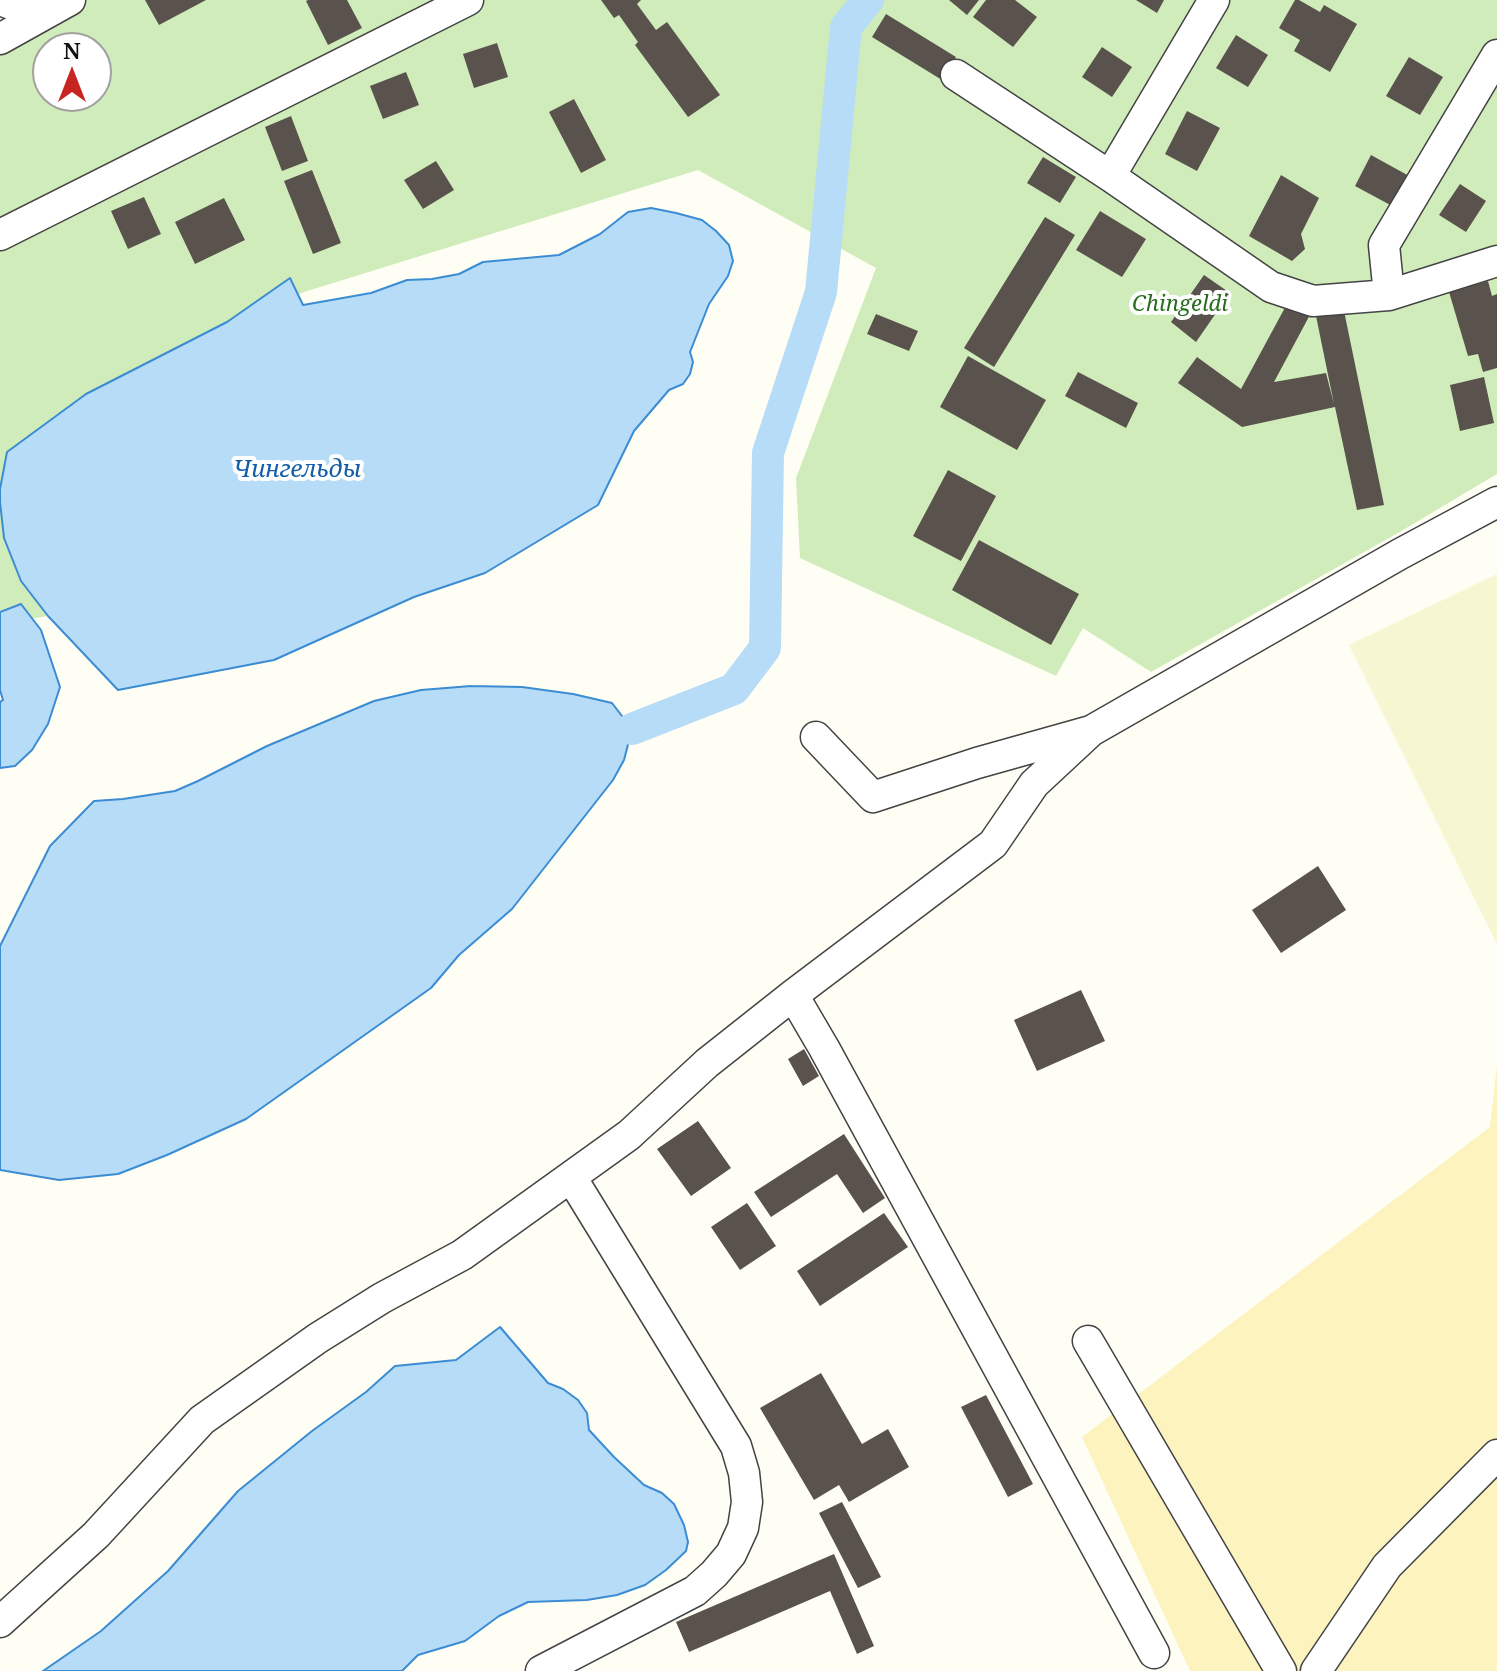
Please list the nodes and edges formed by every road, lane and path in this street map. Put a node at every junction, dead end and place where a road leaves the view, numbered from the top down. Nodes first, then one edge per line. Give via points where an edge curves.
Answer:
1 (0, 0) edge
2 (70, 0) edge
3 (468, 0) edge
4 (1214, 0) edge
5 (40, 15) junction
6 (0, 39) edge
7 (1497, 55) edge
8 (956, 75) dead end
9 (1110, 176) junction
10 (0, 235) edge
11 (1497, 261) edge
12 (1389, 295) junction
13 (1497, 502) edge
14 (1091, 731) junction
15 (816, 737) dead end
16 (793, 995) junction
17 (571, 1177) junction
18 (1088, 1341) dead end
19 (1497, 1455) edge
20 (0, 1622) edge
21 (1154, 1653) dead end
22 (541, 1671) edge
23 (1281, 1671) edge
24 (1316, 1671) edge

1 - 5 street
2 - 5 street
3 - 10 street
4 - 9 street
5 - 6 street
7 - 12 street via 1384,245
8 - 9 street
9 - 12 street via 1271,287 1313,301
11 - 12 street
13 - 14 street
14 - 15 street via 873,797
14 - 16 street via 1034,784 993,844
16 - 17 street via 707,1063 629,1135
16 - 21 street
17 - 20 street via 462,1255 318,1338 202,1420 96,1535
17 - 22 street via 736,1446 747,1502 731,1554 695,1591
18 - 23 street
19 - 24 street via 1387,1566

